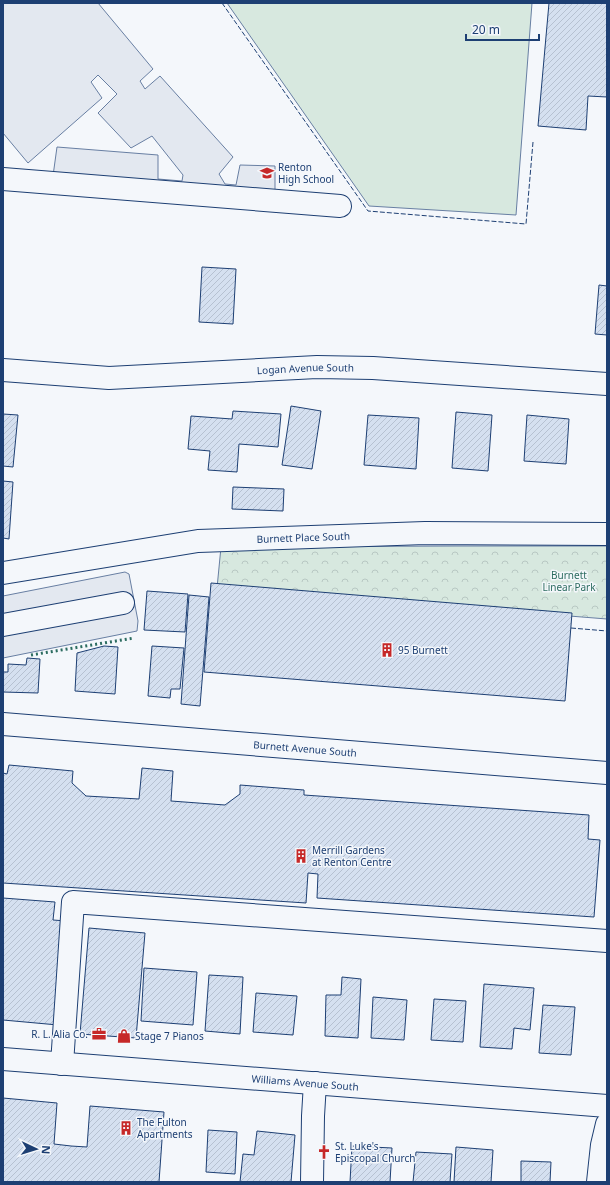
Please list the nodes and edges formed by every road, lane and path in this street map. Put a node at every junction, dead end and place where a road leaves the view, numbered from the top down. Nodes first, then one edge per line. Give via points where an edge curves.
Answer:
1 (3, 179) edge
2 (340, 206) dead end
3 (3, 370) edge
4 (607, 384) edge
5 (607, 534) edge
6 (3, 573) edge
7 (122, 603) dead end
8 (3, 625) edge
9 (3, 724) edge
10 (607, 773) edge
11 (607, 940) edge
12 (3, 1059) edge
13 (62, 1064) junction
14 (315, 1083) junction
15 (607, 1106) edge
16 (607, 1124) edge
17 (312, 1182) edge
18 (598, 1182) edge

1 - 2 street
3 - 4 street, Logan Avenue South via 109,378 317,367 373,368
5 - 6 street, Burnett Place South via 426,533 198,541
7 - 8 street
9 - 10 street, Burnett Avenue South
11 - 13 street via 73,902
12 - 13 street, Williams Avenue South
13 - 14 street, Williams Avenue South
14 - 15 street, Williams Avenue South
14 - 17 street
16 - 18 street

